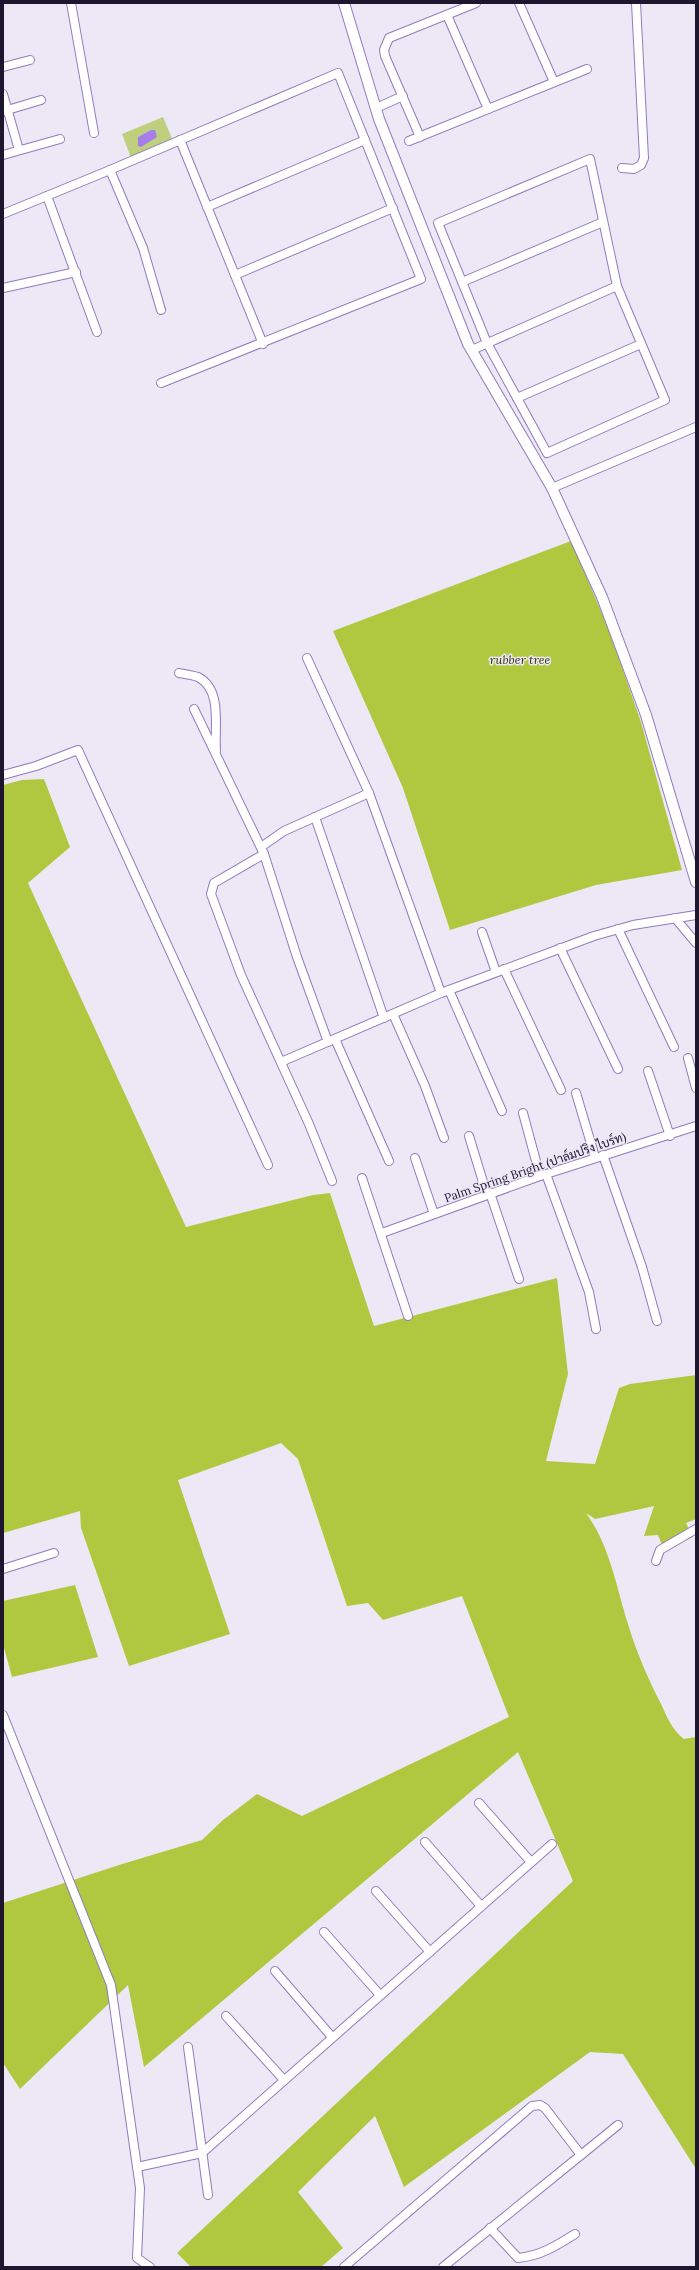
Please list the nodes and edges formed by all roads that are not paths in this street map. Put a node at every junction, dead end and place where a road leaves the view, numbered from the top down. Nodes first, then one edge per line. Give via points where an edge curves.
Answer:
1 (71, 3) edge
2 (344, 3) edge
3 (476, 3) edge
4 (520, 3) edge
5 (636, 3) edge
6 (447, 15) junction
7 (30, 60) dead end
8 (3, 67) edge
9 (587, 69) dead end
10 (554, 82) junction
11 (3, 94) edge
12 (402, 96) junction
13 (41, 100) dead end
14 (376, 108) junction
15 (488, 109) junction
16 (5, 110) edge
17 (94, 133) dead end
18 (420, 137) junction
19 (60, 139) dead end
20 (180, 140) junction
21 (365, 140) junction
22 (409, 142) dead end
23 (19, 150) junction
24 (3, 154) edge
25 (622, 168) dead end
26 (110, 170) junction
27 (47, 196) junction
28 (207, 207) junction
29 (393, 208) junction
30 (3, 214) edge
31 (603, 222) junction
32 (76, 272) junction
33 (235, 275) junction
34 (462, 282) junction
35 (617, 286) junction
36 (3, 288) edge
37 (161, 310) dead end
38 (97, 332) dead end
39 (487, 343) junction
40 (263, 344) junction
41 (641, 344) junction
42 (472, 350) junction
43 (161, 383) dead end
44 (517, 398) junction
45 (696, 426) edge
46 (552, 488) junction
47 (307, 658) dead end
48 (179, 673) dead end
49 (194, 709) dead end
50 (216, 755) junction
51 (3, 774) edge
52 (369, 793) junction
53 (315, 817) junction
54 (263, 850) junction
55 (696, 882) edge
56 (696, 915) edge
57 (675, 918) junction
58 (618, 928) junction
59 (482, 932) dead end
60 (696, 943) edge
61 (560, 948) junction
62 (500, 971) junction
63 (445, 992) junction
64 (393, 1014) junction
65 (384, 1018) junction
66 (331, 1041) junction
67 (674, 1047) dead end
68 (688, 1058) dead end
69 (282, 1062) junction
70 (618, 1069) dead end
71 (648, 1071) dead end
72 (696, 1088) edge
73 (561, 1090) dead end
74 (576, 1093) dead end
75 (502, 1111) dead end
76 (523, 1113) dead end
77 (696, 1126) edge
78 (470, 1136) dead end
79 (670, 1136) junction
80 (444, 1138) dead end
81 (599, 1156) junction
82 (415, 1158) dead end
83 (389, 1161) dead end
84 (268, 1165) dead end
85 (543, 1175) junction
86 (362, 1178) dead end
87 (332, 1181) dead end
88 (489, 1194) junction
89 (434, 1214) junction
90 (382, 1233) junction
91 (519, 1279) dead end
92 (408, 1316) dead end
93 (657, 1321) dead end
94 (596, 1329) dead end
95 (696, 1529) edge
96 (54, 1552) dead end
97 (656, 1561) dead end
98 (3, 1569) edge
99 (3, 1715) edge
100 (479, 1803) dead end
101 (425, 1842) dead end
102 (552, 1844) dead end
103 (531, 1862) junction
104 (376, 1891) dead end
105 (481, 1906) junction
106 (324, 1932) dead end
107 (430, 1952) junction
108 (275, 1971) dead end
109 (380, 1995) junction
110 (226, 2016) dead end
111 (332, 2038) junction
112 (188, 2047) dead end
113 (284, 2080) junction
114 (618, 2125) dead end
115 (202, 2153) junction
116 (581, 2154) junction
117 (137, 2167) junction
118 (208, 2195) dead end
119 (490, 2228) junction
120 (575, 2234) dead end
121 (150, 2267) edge
122 (344, 2267) edge
123 (442, 2267) edge

1 - 17 street
2 - 14 street
3 - 6 street
4 - 10 street
5 - 25 street via 644,158 641,165 634,169
6 - 12 street via 389,38 385,44 385,56
6 - 15 street
7 - 8 street
9 - 10 street
10 - 15 street
11 - 16 street
12 - 14 street
12 - 18 street
13 - 16 street
14 - 42 street
15 - 18 street
16 - 23 street
18 - 22 street
19 - 23 street
20 - 21 street via 338,73
20 - 26 street
20 - 28 street
21 - 28 street
21 - 29 street
23 - 24 street
26 - 27 street
26 - 37 street via 143,248
27 - 30 street
27 - 32 street
28 - 33 street
29 - 33 street
29 - 40 street via 421,279
31 - 34 street
31 - 34 street via 590,159 438,223
31 - 35 street
32 - 36 street
32 - 38 street
33 - 40 street
34 - 39 street
35 - 39 street
35 - 41 street
39 - 42 street
39 - 44 street
40 - 43 street
41 - 44 street
41 - 44 street via 665,400 547,453
42 - 46 street
45 - 46 street
46 - 55 street via 602,597 646,715
47 - 52 street
48 - 50 street via 197,677 210,688 215,708
49 - 50 street
50 - 54 street
51 - 84 street via 36,766 78,750
52 - 53 street
52 - 63 street
53 - 54 street via 284,831
53 - 65 street
54 - 66 street via 297,957
54 - 69 street via 214,883 211,890 241,975 270,1042
56 - 57 street
57 - 58 street
57 - 60 street
58 - 61 street
58 - 67 street
59 - 62 street
61 - 62 street
61 - 70 street
62 - 63 street
62 - 73 street
63 - 64 street
63 - 75 street
64 - 65 street
64 - 80 street via 425,1086
65 - 66 street
66 - 69 street
66 - 83 street
68 - 72 street
69 - 87 street
71 - 79 street
74 - 81 street
76 - 85 street
77 - 79 street, Palm Spring Bright (ปาล์มปริง ไบร์ท)
78 - 88 street
79 - 81 street, Palm Spring Bright (ปาล์มปริง ไบร์ท)
81 - 85 street, Palm Spring Bright (ปาล์มปริง ไบร์ท)
81 - 93 street via 642,1267
82 - 89 street
85 - 88 street, Palm Spring Bright (ปาล์มปริง ไบร์ท)
85 - 94 street via 589,1292
86 - 90 street
88 - 89 street, Palm Spring Bright (ปาล์มปริง ไบร์ท)
88 - 91 street
89 - 90 street, Palm Spring Bright (ปาล์มปริง ไบร์ท)
90 - 92 street
95 - 97 street via 660,1550
96 - 98 street
99 - 117 street via 110,1985
100 - 103 street
101 - 105 street
102 - 103 street
103 - 105 street
104 - 107 street
105 - 107 street
106 - 109 street
107 - 109 street
108 - 111 street
109 - 111 street
110 - 113 street
111 - 113 street
112 - 115 street
113 - 115 street
114 - 116 street
115 - 117 street
115 - 118 street
116 - 119 street
116 - 122 street via 546,2108 540,2105 532,2106
117 - 121 street via 140,2188 137,2258
119 - 120 street via 518,2258 531,2257 550,2250
119 - 123 street

